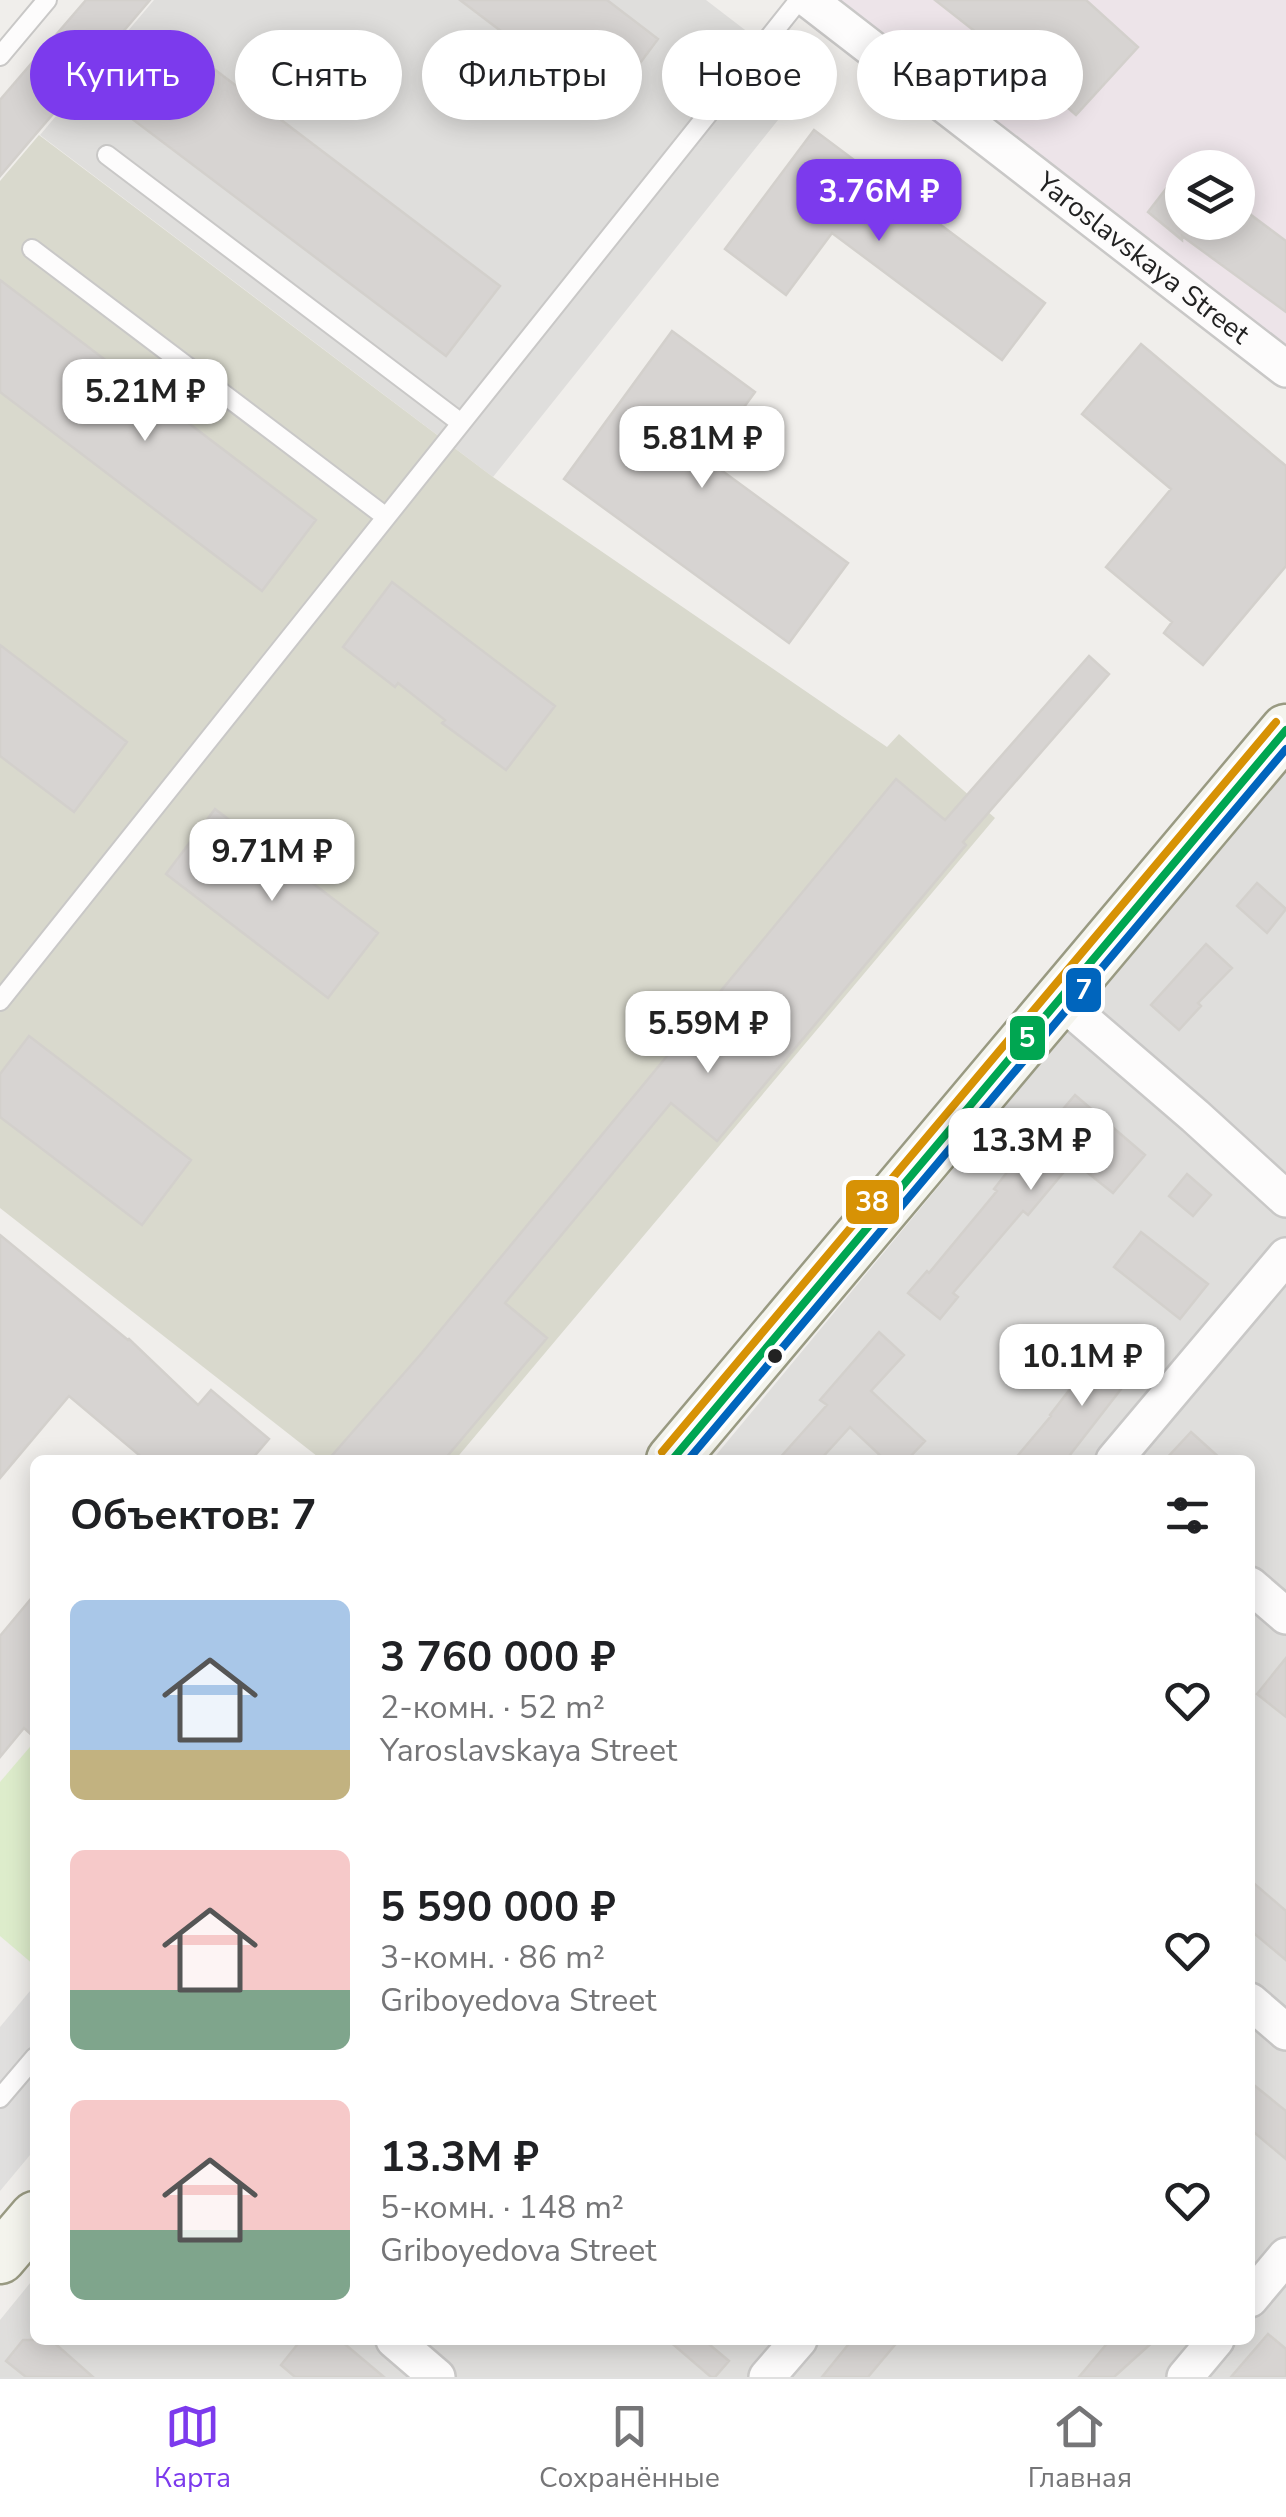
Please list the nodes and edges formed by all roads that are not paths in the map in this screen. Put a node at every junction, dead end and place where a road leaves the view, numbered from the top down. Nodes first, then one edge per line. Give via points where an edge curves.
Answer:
1 (47, 0) edge
2 (799, 0) edge
3 (809, 0) edge
4 (0, 56) edge
5 (108, 154) dead end
6 (32, 249) dead end
7 (1286, 369) edge
8 (461, 423) junction
9 (386, 517) junction
10 (1286, 730) edge
11 (1059, 999) junction
12 (0, 1001) edge
13 (1286, 1200) edge
14 (1286, 1256) edge
15 (676, 1455) edge
16 (1118, 1455) edge
17 (1255, 1589) edge
18 (1286, 1616) edge
19 (1255, 2006) edge
20 (1286, 2032) edge
21 (30, 2063) edge
22 (0, 2098) edge
23 (30, 2223) edge
24 (1286, 2256) edge
25 (0, 2258) edge
26 (1255, 2293) edge
27 (401, 2345) edge
28 (794, 2345) edge
29 (1212, 2345) edge
30 (1192, 2374) edge
31 (438, 2377) edge
32 (767, 2377) edge

1 - 4 lane
2 - 8 lane
3 - 7 street, Yaroslavskaya Street
5 - 8 lane
6 - 9 lane
8 - 9 lane
9 - 12 lane
10 - 11 street
11 - 13 street
11 - 15 street
14 - 16 street
17 - 18 street
19 - 20 street
21 - 22 lane
23 - 25 street
24 - 26 street
27 - 31 street
28 - 32 street
29 - 30 street

